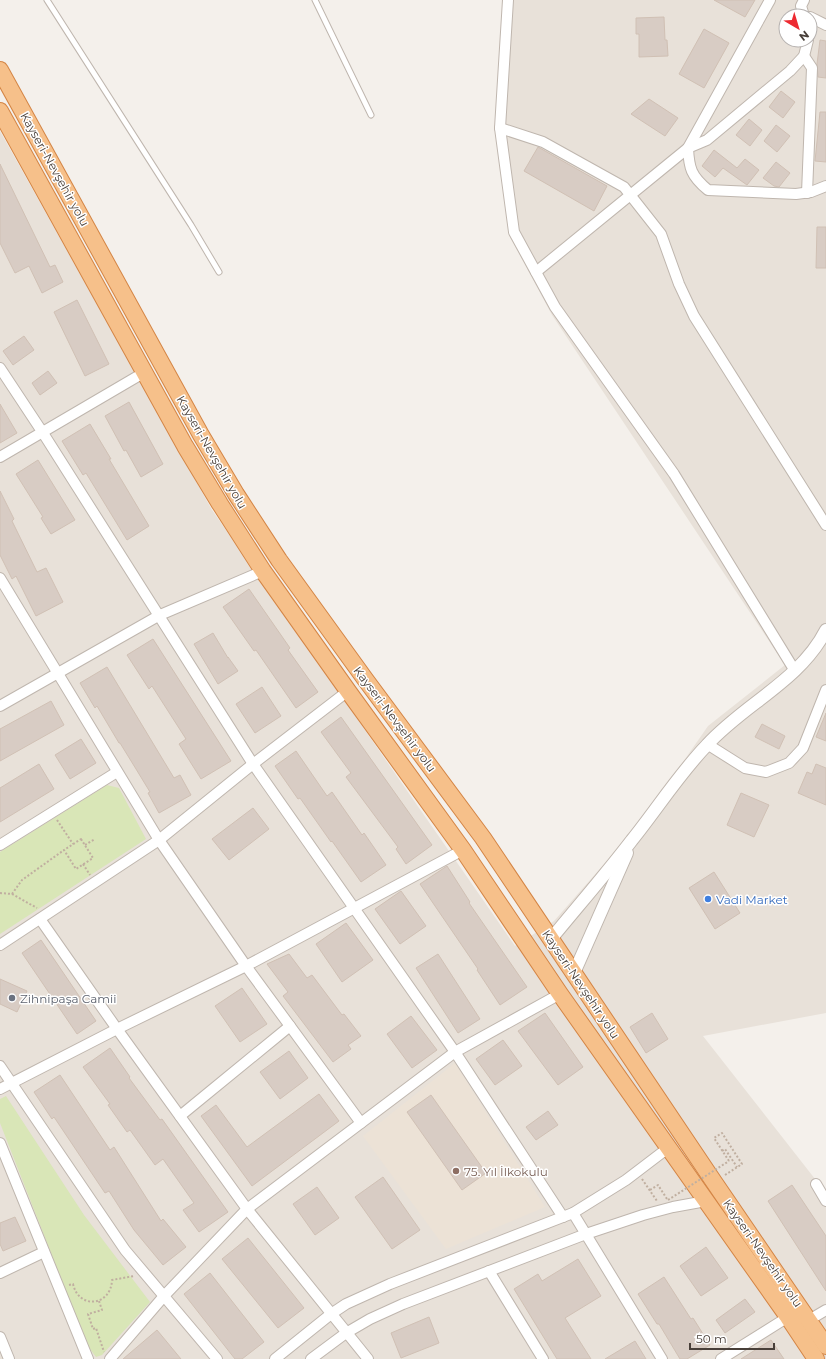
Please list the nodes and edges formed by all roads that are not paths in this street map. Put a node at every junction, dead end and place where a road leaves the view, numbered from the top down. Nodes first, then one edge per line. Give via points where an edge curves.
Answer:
1 (47, 0) edge
2 (315, 0) edge
3 (508, 0) edge
4 (770, 0) edge
5 (806, 48) edge
6 (804, 56) junction
7 (0, 70) edge
8 (371, 115) dead end
9 (2, 122) edge
10 (500, 128) junction
11 (688, 148) junction
12 (826, 186) edge
13 (807, 193) junction
14 (630, 195) junction
15 (219, 272) dead end
16 (536, 272) junction
17 (0, 368) edge
18 (145, 372) junction
19 (43, 433) junction
20 (0, 457) edge
21 (826, 525) edge
22 (263, 571) junction
23 (0, 578) edge
24 (160, 615) junction
25 (826, 630) edge
26 (796, 670) junction
27 (58, 674) junction
28 (826, 690) edge
29 (348, 692) junction
30 (0, 706) edge
31 (707, 744) junction
32 (253, 764) junction
33 (117, 772) junction
34 (159, 840) junction
35 (633, 840) junction
36 (0, 845) edge
37 (463, 850) junction
38 (355, 908) junction
39 (44, 916) junction
40 (551, 939) junction
41 (0, 945) edge
42 (246, 966) junction
43 (574, 973) junction
44 (560, 994) junction
45 (290, 1026) junction
46 (117, 1029) junction
47 (455, 1052) junction
48 (0, 1066) edge
49 (11, 1083) junction
50 (0, 1089) edge
51 (180, 1116) junction
52 (361, 1123) junction
53 (0, 1143) edge
54 (668, 1148) junction
55 (816, 1184) dead end
56 (706, 1201) junction
57 (826, 1201) edge
58 (247, 1209) junction
59 (568, 1215) junction
60 (586, 1234) junction
61 (44, 1252) junction
62 (489, 1271) junction
63 (0, 1273) edge
64 (164, 1296) junction
65 (826, 1310) edge
66 (331, 1314) junction
67 (788, 1317) junction
68 (813, 1331) edge
69 (346, 1333) junction
70 (1, 1342) edge
71 (826, 1346) edge
72 (107, 1356) edge
73 (9, 1359) edge
74 (88, 1359) edge
75 (217, 1359) edge
76 (275, 1359) edge
77 (311, 1359) edge
78 (368, 1359) edge
79 (543, 1359) edge
80 (662, 1359) edge
81 (721, 1359) edge
82 (807, 1359) edge
83 (816, 1359) edge

1 - 15 lane via 192,225
2 - 8 lane
3 - 10 street
4 - 11 street
5 - 6 street
6 - 11 street via 790,71 707,140
6 - 13 street via 812,68
7 - 40 highway, Kayseri-Nevşehir yolu via 236,494 283,567 483,838
9 - 18 highway, Kayseri-Nevşehir yolu
10 - 14 street via 543,142 624,187
10 - 16 street via 514,232
11 - 13 street via 689,164 697,181 708,190
11 - 14 street
12 - 13 street
14 - 16 street
14 - 21 street via 661,234 694,316
16 - 26 street via 555,307 674,474
17 - 19 street
18 - 19 street
18 - 22 highway, Kayseri-Nevşehir yolu via 185,446
19 - 20 street
19 - 24 street
22 - 24 street
22 - 29 highway, Kayseri-Nevşehir yolu
23 - 27 street
24 - 27 street
24 - 32 street
25 - 26 street via 811,655
26 - 31 street
27 - 30 street
27 - 33 street
28 - 31 street via 803,748 789,763 766,772 745,768
29 - 32 street
29 - 37 highway, Kayseri-Nevşehir yolu
31 - 35 street
32 - 34 street
32 - 38 street
33 - 34 street
33 - 36 street
34 - 39 street
34 - 42 street
35 - 40 street
35 - 43 street
37 - 38 street
37 - 44 highway, Kayseri-Nevşehir yolu
38 - 42 street
38 - 47 street
39 - 41 street
39 - 46 street
40 - 43 highway, Kayseri-Nevşehir yolu
42 - 45 street
42 - 46 street
43 - 68 highway, Kayseri-Nevşehir yolu
44 - 47 street
44 - 54 highway, Kayseri-Nevşehir yolu
45 - 51 street
45 - 52 street
46 - 49 street
46 - 51 street
47 - 52 street
47 - 59 street
48 - 49 street
49 - 50 street
49 - 64 street via 125,1250
51 - 58 street
52 - 58 street
53 - 61 street
54 - 56 highway, Kayseri-Nevşehir yolu
54 - 59 street via 600,1197
55 - 57 street
56 - 60 street via 663,1210
56 - 67 highway, Kayseri-Nevşehir yolu
58 - 64 street
58 - 66 street
59 - 60 street
59 - 66 street via 390,1284 346,1304
60 - 62 street
60 - 80 street
61 - 63 street
61 - 74 street
62 - 69 street via 403,1304
62 - 79 street
64 - 72 street
64 - 75 street
65 - 68 street
66 - 69 street
66 - 76 street
67 - 68 highway, Kayseri-Nevşehir yolu
67 - 81 street
68 - 71 highway, Kayseri-Nevşehir yolu
68 - 82 street
68 - 83 highway, Kayseri-Nevşehir yolu
69 - 77 street
69 - 78 street
70 - 73 street

